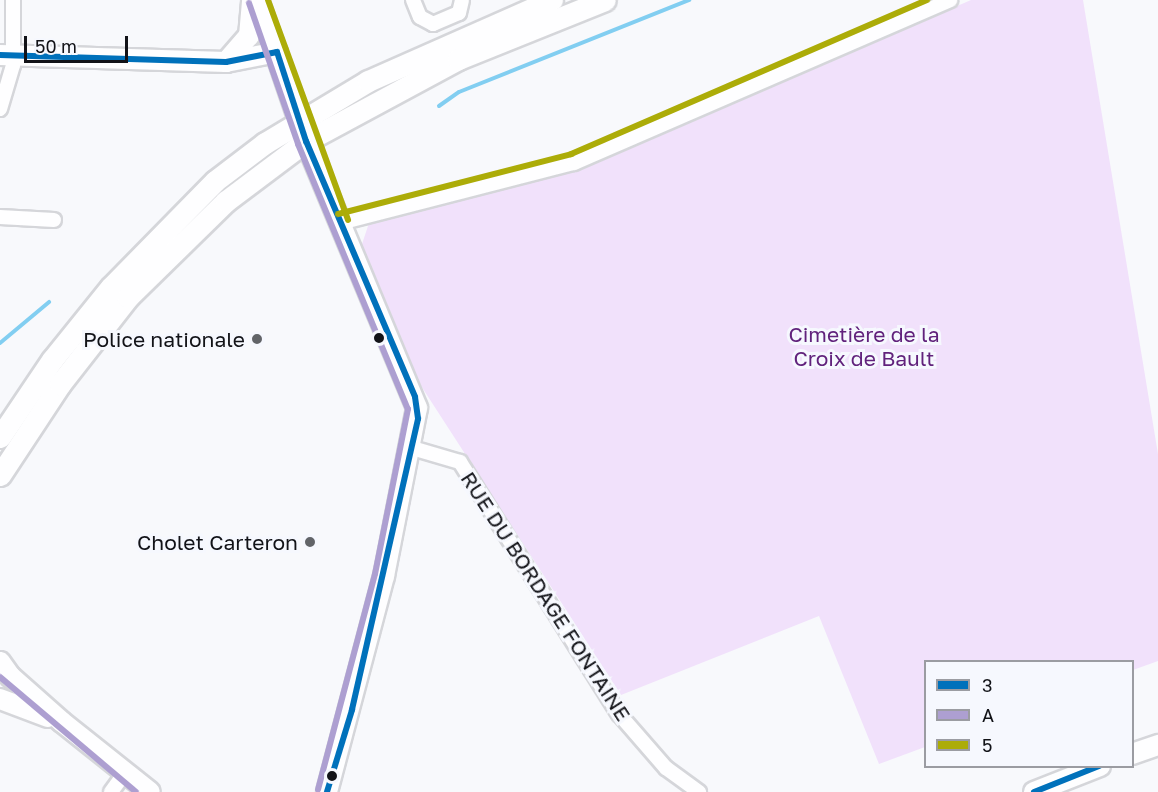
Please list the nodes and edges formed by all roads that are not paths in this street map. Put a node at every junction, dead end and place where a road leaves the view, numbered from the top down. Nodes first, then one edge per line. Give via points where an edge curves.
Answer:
1 (13, 0) edge
2 (252, 0) edge
3 (258, 0) edge
4 (413, 0) edge
5 (462, 0) edge
6 (552, 0) edge
7 (605, 0) edge
8 (950, 0) edge
9 (277, 52) junction
10 (7, 55) edge
11 (226, 62) junction
12 (0, 109) edge
13 (303, 131) junction
14 (0, 218) edge
15 (54, 220) dead end
16 (340, 223) junction
17 (0, 437) edge
18 (412, 448) junction
19 (0, 475) edge
20 (0, 662) edge
21 (0, 699) edge
22 (62, 722) junction
23 (1158, 745) edge
24 (1134, 753) edge
25 (1095, 768) edge
26 (126, 771) junction
27 (111, 792) edge
28 (150, 792) edge
29 (327, 792) edge
30 (699, 792) edge
31 (1034, 792) edge

1 - 10 street
2 - 11 street via 249,36
3 - 9 street
4 - 5 street via 420,17 433,24 459,14
6 - 13 main road via 384,73
7 - 13 main road via 458,59
8 - 16 street via 574,163
9 - 11 street
9 - 13 street
10 - 11 street
10 - 12 street
13 - 16 street
13 - 17 main road via 215,181 165,228 52,360
13 - 19 main road via 128,297 60,384
14 - 15 street
16 - 18 street via 415,397 418,419
18 - 29 street via 352,710
18 - 30 street, RUE DU BORDAGE FONTAINE via 460,462 619,714 666,768
20 - 22 street via 10,676
21 - 22 street
22 - 26 street
23 - 24 street
25 - 31 street
26 - 27 street
26 - 28 street

